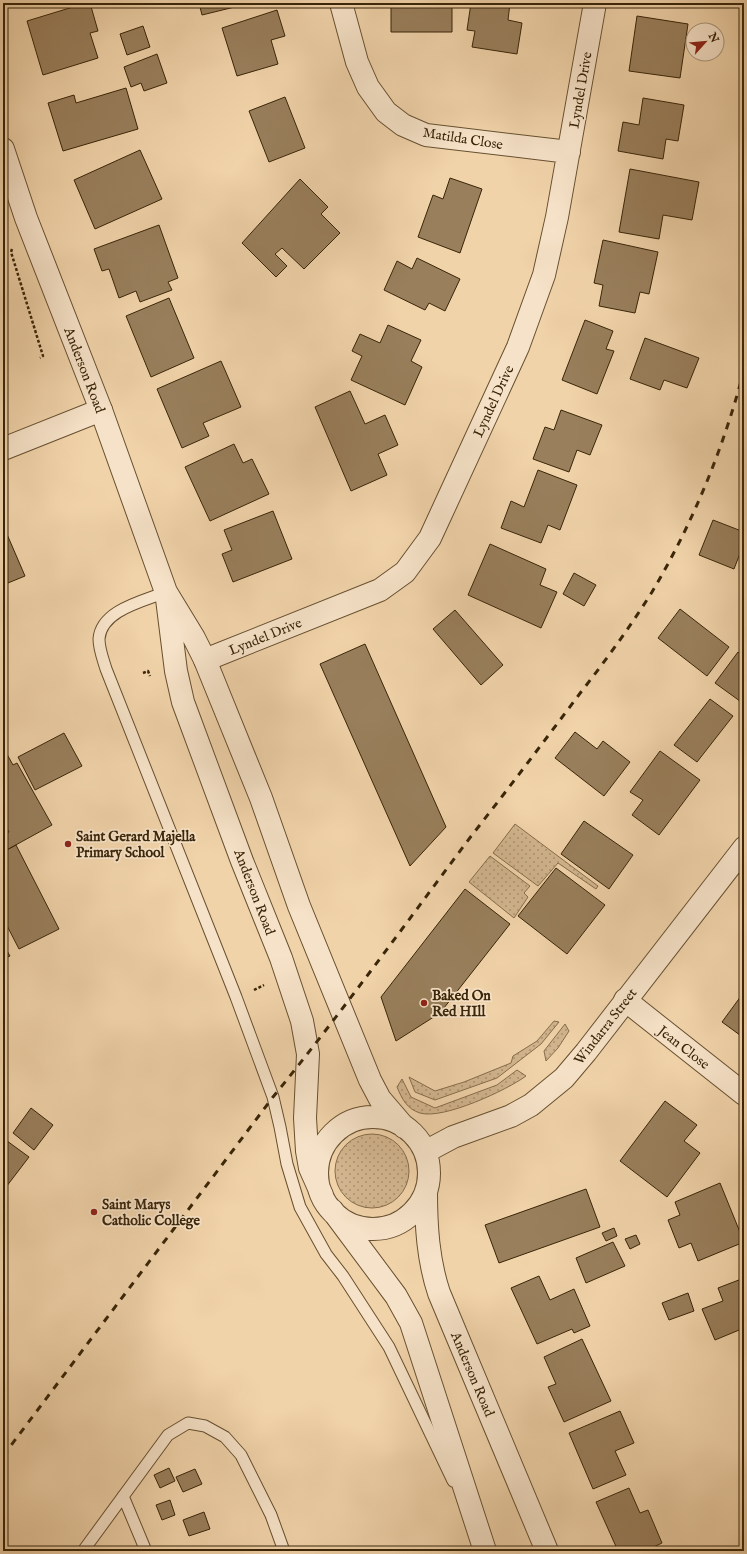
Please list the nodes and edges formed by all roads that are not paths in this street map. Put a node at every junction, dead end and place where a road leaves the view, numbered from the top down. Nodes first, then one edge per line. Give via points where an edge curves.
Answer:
1 (341, 3) edge
2 (595, 3) edge
3 (3, 149) edge
4 (569, 152) junction
5 (101, 410) junction
6 (3, 450) edge
7 (166, 592) junction
8 (205, 660) junction
9 (176, 671) junction
10 (744, 848) edge
11 (625, 1000) junction
12 (744, 1094) edge
13 (404, 1127) junction
14 (425, 1152) junction
15 (426, 1191) junction
16 (327, 1203) junction
17 (123, 1496) junction
18 (482, 1548) edge
19 (83, 1551) edge
20 (146, 1551) edge
21 (284, 1551) edge
22 (547, 1551) edge

1 - 4 street, Matilda Close via 368,87 386,112 403,125 426,135
2 - 4 street, Lyndel Drive
3 - 5 street, Anderson Road via 26,218
4 - 8 street, Lyndel Drive via 544,275 521,340 430,538 405,572 380,590
5 - 6 street
5 - 7 street, Anderson Road
7 - 8 street, Anderson Road
7 - 9 street, Anderson Road
7 - 18 lane via 120,610 106,621 99,638 106,669 273,1097 287,1164 300,1207 326,1254 389,1347
8 - 9 street, Lyndel Drive
8 - 13 street, Anderson Road via 370,1080 380,1099
9 - 16 street, Anderson Road via 187,715 283,964 302,1021 308,1054 305,1118 307,1151 310,1168
10 - 11 street, Windarra Street
11 - 12 street, Jean Close
11 - 14 street, Windarra Street via 571,1070 539,1100 511,1116 453,1137
13 - 14 street via 416,1138
13 - 16 street via 391,1120 370,1118 350,1123 338,1130 328,1141 319,1160 318,1181
14 - 15 street via 429,1171
15 - 16 street via 414,1212 400,1222 384,1228 368,1229 352,1225 338,1216
15 - 22 street, Anderson Road via 429,1251 439,1293
16 - 18 street, Anderson Road via 396,1296 411,1323
17 - 19 lane
17 - 20 lane
17 - 21 lane via 168,1435 188,1423 205,1426 225,1437 241,1455 271,1515

